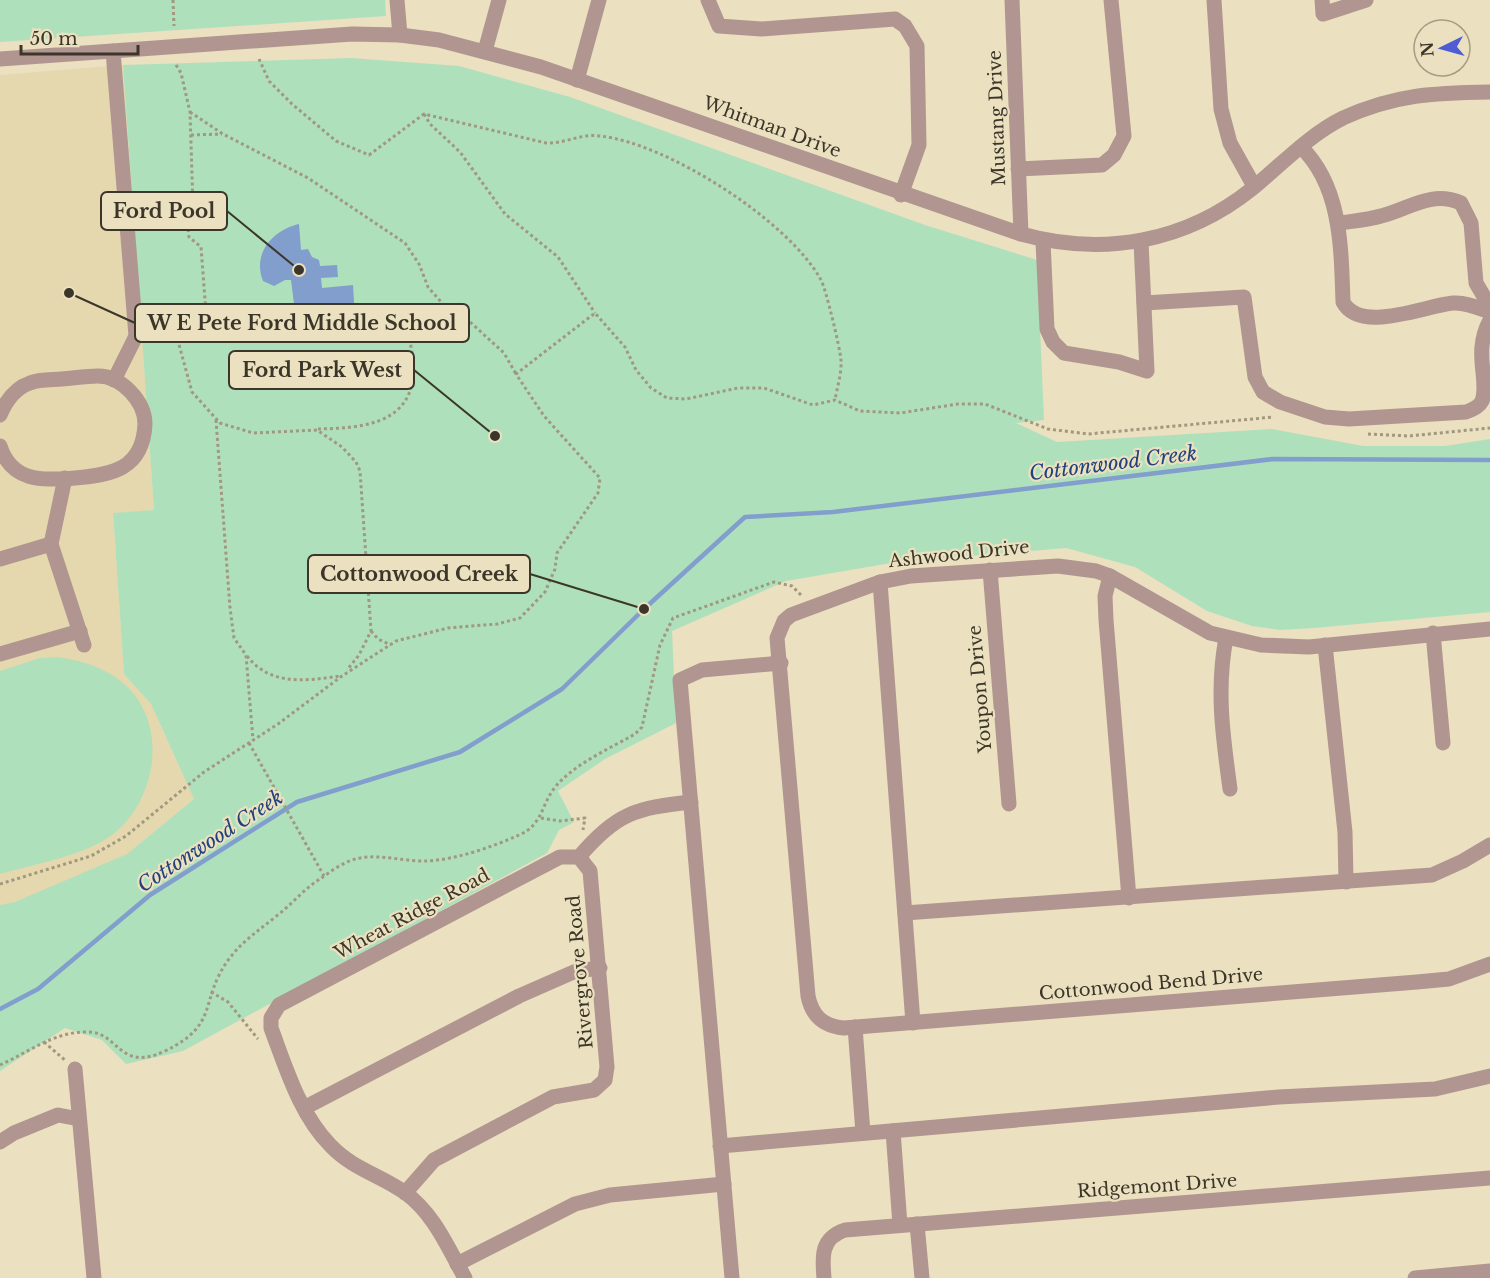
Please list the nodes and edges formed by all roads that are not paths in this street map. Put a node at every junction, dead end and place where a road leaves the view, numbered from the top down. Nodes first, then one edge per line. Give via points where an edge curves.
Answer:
1 (397, 0) edge
2 (499, 0) edge
3 (599, 0) edge
4 (708, 0) edge
5 (1012, 0) edge
6 (1111, 0) edge
7 (1214, 0) edge
8 (1322, 0) edge
9 (1366, 0) edge
10 (400, 35) junction
11 (113, 51) junction
12 (485, 51) junction
13 (0, 58) edge
14 (577, 80) junction
15 (1490, 92) edge
16 (1301, 147) junction
17 (1018, 169) junction
18 (1254, 186) junction
19 (901, 195) junction
20 (1340, 224) junction
21 (1021, 234) junction
22 (1043, 241) junction
23 (1141, 242) junction
24 (1144, 303) junction
25 (1490, 307) edge
26 (1490, 312) edge
27 (1490, 320) edge
28 (114, 380) junction
29 (0, 414) edge
30 (0, 446) edge
31 (65, 478) junction
32 (51, 544) junction
33 (0, 560) edge
34 (990, 570) junction
35 (1110, 576) junction
36 (880, 582) junction
37 (1490, 629) edge
38 (1433, 633) junction
39 (1226, 638) junction
40 (1325, 645) junction
41 (0, 654) edge
42 (781, 663) junction
43 (1443, 743) dead end
44 (1230, 789) dead end
45 (691, 802) junction
46 (1008, 804) dead end
47 (1490, 844) edge
48 (579, 856) junction
49 (1346, 882) junction
50 (1129, 898) junction
51 (905, 913) junction
52 (1490, 963) edge
53 (600, 968) junction
54 (815, 1016) joint
55 (913, 1023) junction
56 (855, 1027) junction
57 (75, 1069) road end
58 (1490, 1076) edge
59 (304, 1108) junction
60 (79, 1119) junction
61 (893, 1131) junction
62 (863, 1133) junction
63 (0, 1142) edge
64 (720, 1146) junction
65 (1490, 1178) edge
66 (724, 1184) junction
67 (405, 1193) junction
68 (917, 1224) junction
69 (900, 1226) junction
70 (457, 1264) junction
71 (1490, 1271) edge
72 (93, 1278) edge
73 (465, 1278) edge
74 (732, 1278) edge
75 (824, 1278) edge
76 (922, 1278) edge
77 (1415, 1278) edge

1 - 10 street
2 - 12 street
3 - 14 street
4 - 19 street via 719,26 761,29 895,19 905,26 917,46 919,145
5 - 17 street, Mustang Drive
6 - 17 street via 1124,136 1114,155 1102,165
7 - 18 street via 1221,109 1230,143
8 - 9 street via 1323,14
10 - 11 street, Whitman Drive via 345,35
10 - 12 street, Whitman Drive
11 - 13 street, Whitman Drive
11 - 28 street via 136,336
12 - 14 street, Whitman Drive
14 - 19 street, Whitman Drive
15 - 16 street, Whitman Drive via 1403,96 1342,119
16 - 18 street, Whitman Drive
16 - 20 street via 1314,159
17 - 21 street, Mustang Drive
18 - 23 street, Whitman Drive via 1202,221
19 - 21 street, Whitman Drive
20 - 25 street via 1382,216 1417,201 1442,197 1461,203 1471,223 1476,283
20 - 26 street via 1343,302 1353,315 1363,318 1456,303
21 - 22 street, Whitman Drive
22 - 23 street, Whitman Drive via 1080,246
22 - 24 street via 1047,329 1064,353 1147,371
23 - 24 street
24 - 27 street via 1244,297 1251,361 1263,392 1324,417 1349,419 1466,412 1476,408 1484,393 1480,356 1483,333
28 - 29 street via 101,376 31,382 16,390
28 - 31 street via 138,400 145,422 142,444 129,463 109,475
30 - 31 street via 11,466 24,475 40,480
31 - 32 street
32 - 33 street
32 - 41 street via 82,638
34 - 35 street, Ashwood Drive via 1058,566
34 - 36 street, Ashwood Drive
34 - 46 street, Youpon Drive
35 - 39 street, Ashwood Drive via 1210,633
35 - 50 street via 1105,596 1106,620
36 - 42 street, Ashwood Drive via 791,615 777,638
36 - 51 street
37 - 38 street, Ashwood Drive
38 - 40 street, Ashwood Drive
38 - 43 street
39 - 40 street, Ashwood Drive via 1261,645
39 - 44 street via 1219,697
40 - 49 street via 1345,831
42 - 45 street via 702,670 680,680
42 - 54 street, Ashwood Drive via 808,996
45 - 48 street via 646,807 620,819 600,832
45 - 64 street
47 - 49 street via 1432,875
48 - 53 street, Rivergrove Road via 590,871
48 - 59 street, Wheat Ridge Road via 560,857 279,1005 271,1018 275,1040
49 - 50 street
50 - 51 street
51 - 55 street
52 - 55 street, Cottonwood Bend Drive via 1459,976 1428,981
53 - 59 street via 576,971 519,996
53 - 67 street, Rivergrove Road via 607,1067 600,1086 588,1092 553,1097 434,1160
54 - 56 street, Cottonwood Bend Drive via 834,1027
55 - 56 street, Cottonwood Bend Drive
56 - 62 street
57 - 60 street
58 - 61 street via 1435,1089 1256,1099
59 - 67 street via 331,1146 349,1162
60 - 63 street via 58,1115
60 - 72 street
61 - 62 street
61 - 69 street
62 - 64 street
64 - 66 street
65 - 68 street, Ridgemont Drive
66 - 70 street via 610,1195 575,1204
66 - 74 street
67 - 70 street via 430,1219
68 - 69 street, Ridgemont Drive
68 - 76 street
69 - 75 street, Ridgemont Drive via 845,1230 830,1238 822,1255
70 - 73 street
71 - 77 street

